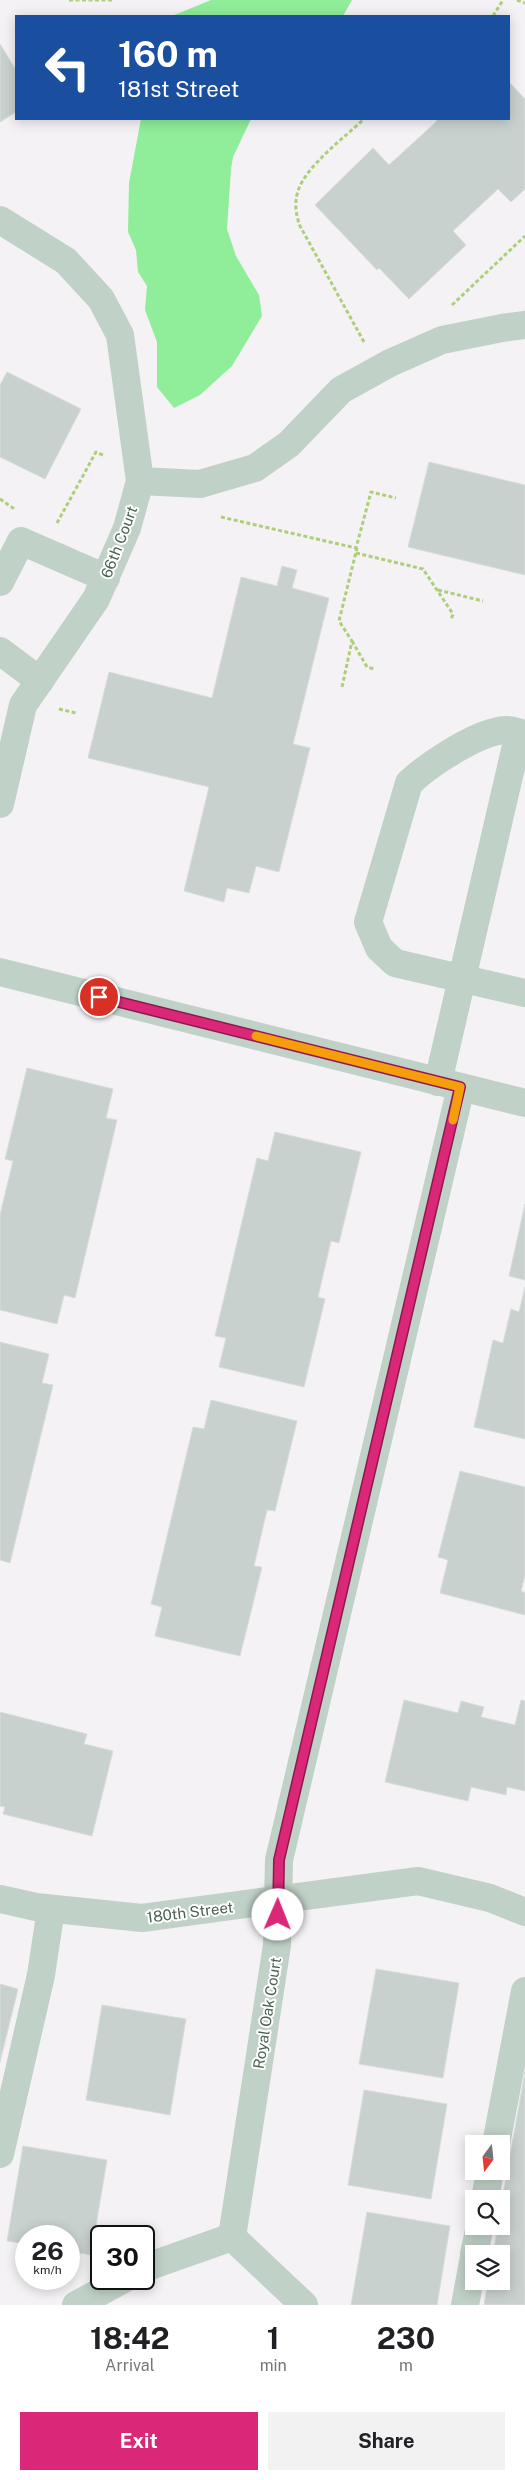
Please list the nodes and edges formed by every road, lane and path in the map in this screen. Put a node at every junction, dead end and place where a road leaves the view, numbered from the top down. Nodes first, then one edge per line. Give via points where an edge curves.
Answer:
1 (69, 0) edge
2 (112, 0) edge
3 (503, 0) edge
4 (517, 0) edge
5 (525, 3) edge
6 (494, 15) edge
7 (363, 120) edge
8 (3, 228) edge
9 (525, 236) edge
10 (445, 311) dead end
11 (525, 326) edge
12 (365, 344) dead end
13 (112, 460) dead end
14 (140, 481) junction
15 (396, 498) dead end
16 (0, 500) edge
17 (20, 513) dead end
18 (221, 517) dead end
19 (56, 524) dead end
20 (357, 547) junction
21 (356, 553) junction
22 (106, 578) junction
23 (0, 582) edge
24 (437, 590) junction
25 (483, 601) dead end
26 (452, 620) dead end
27 (352, 641) junction
28 (0, 651) edge
29 (374, 669) dead end
30 (40, 681) junction
31 (342, 687) dead end
32 (56, 708) dead end
33 (76, 713) dead end
34 (522, 733) edge
35 (0, 804) edge
36 (0, 972) edge
37 (462, 978) junction
38 (525, 993) edge
39 (449, 1084) junction
40 (525, 1104) edge
41 (0, 1899) edge
42 (279, 1900) junction
43 (51, 1909) junction
44 (525, 1912) edge
45 (525, 1991) edge
46 (498, 2135) edge
47 (0, 2154) edge
48 (232, 2237) junction
49 (155, 2264) edge
50 (104, 2290) edge
51 (467, 2290) edge
52 (76, 2305) edge
53 (304, 2305) edge
54 (464, 2305) edge

1 - 2 path
3 - 6 path
4 - 5 path
7 - 12 path via 312,168 298,191 295,210 300,226
8 - 14 street, 66th Court via 66,261 101,299 120,336
9 - 10 path
11 - 14 street via 442,340 390,363 341,390 289,444 255,468 200,484
13 - 19 path via 96,452
14 - 22 street, 66th Court via 128,528
15 - 20 path via 371,492
16 - 17 path
18 - 20 path
20 - 21 path
21 - 24 path via 423,569
21 - 27 path via 339,621
22 - 23 street via 21,541
22 - 30 street, 66th Court via 96,599
24 - 25 path
24 - 26 path via 452,614
27 - 29 path via 367,667
27 - 31 path
28 - 30 street
30 - 35 street, 66th Court via 24,705
32 - 33 path
34 - 37 street, Royal Oak Court
34 - 37 street via 506,730 474,740 409,782 368,922 379,948 395,963
36 - 39 street
37 - 38 street
37 - 39 street, Royal Oak Court
39 - 40 street
39 - 42 street, Royal Oak Court via 279,1860
41 - 43 street, 180th Street
42 - 43 street, 180th Street via 142,1918
42 - 44 street, 180th Street via 418,1881 490,1898
42 - 48 street, Royal Oak Court via 277,1945
43 - 47 street via 41,1975
45 - 46 street
48 - 49 street
48 - 53 street
50 - 52 street
51 - 54 street

